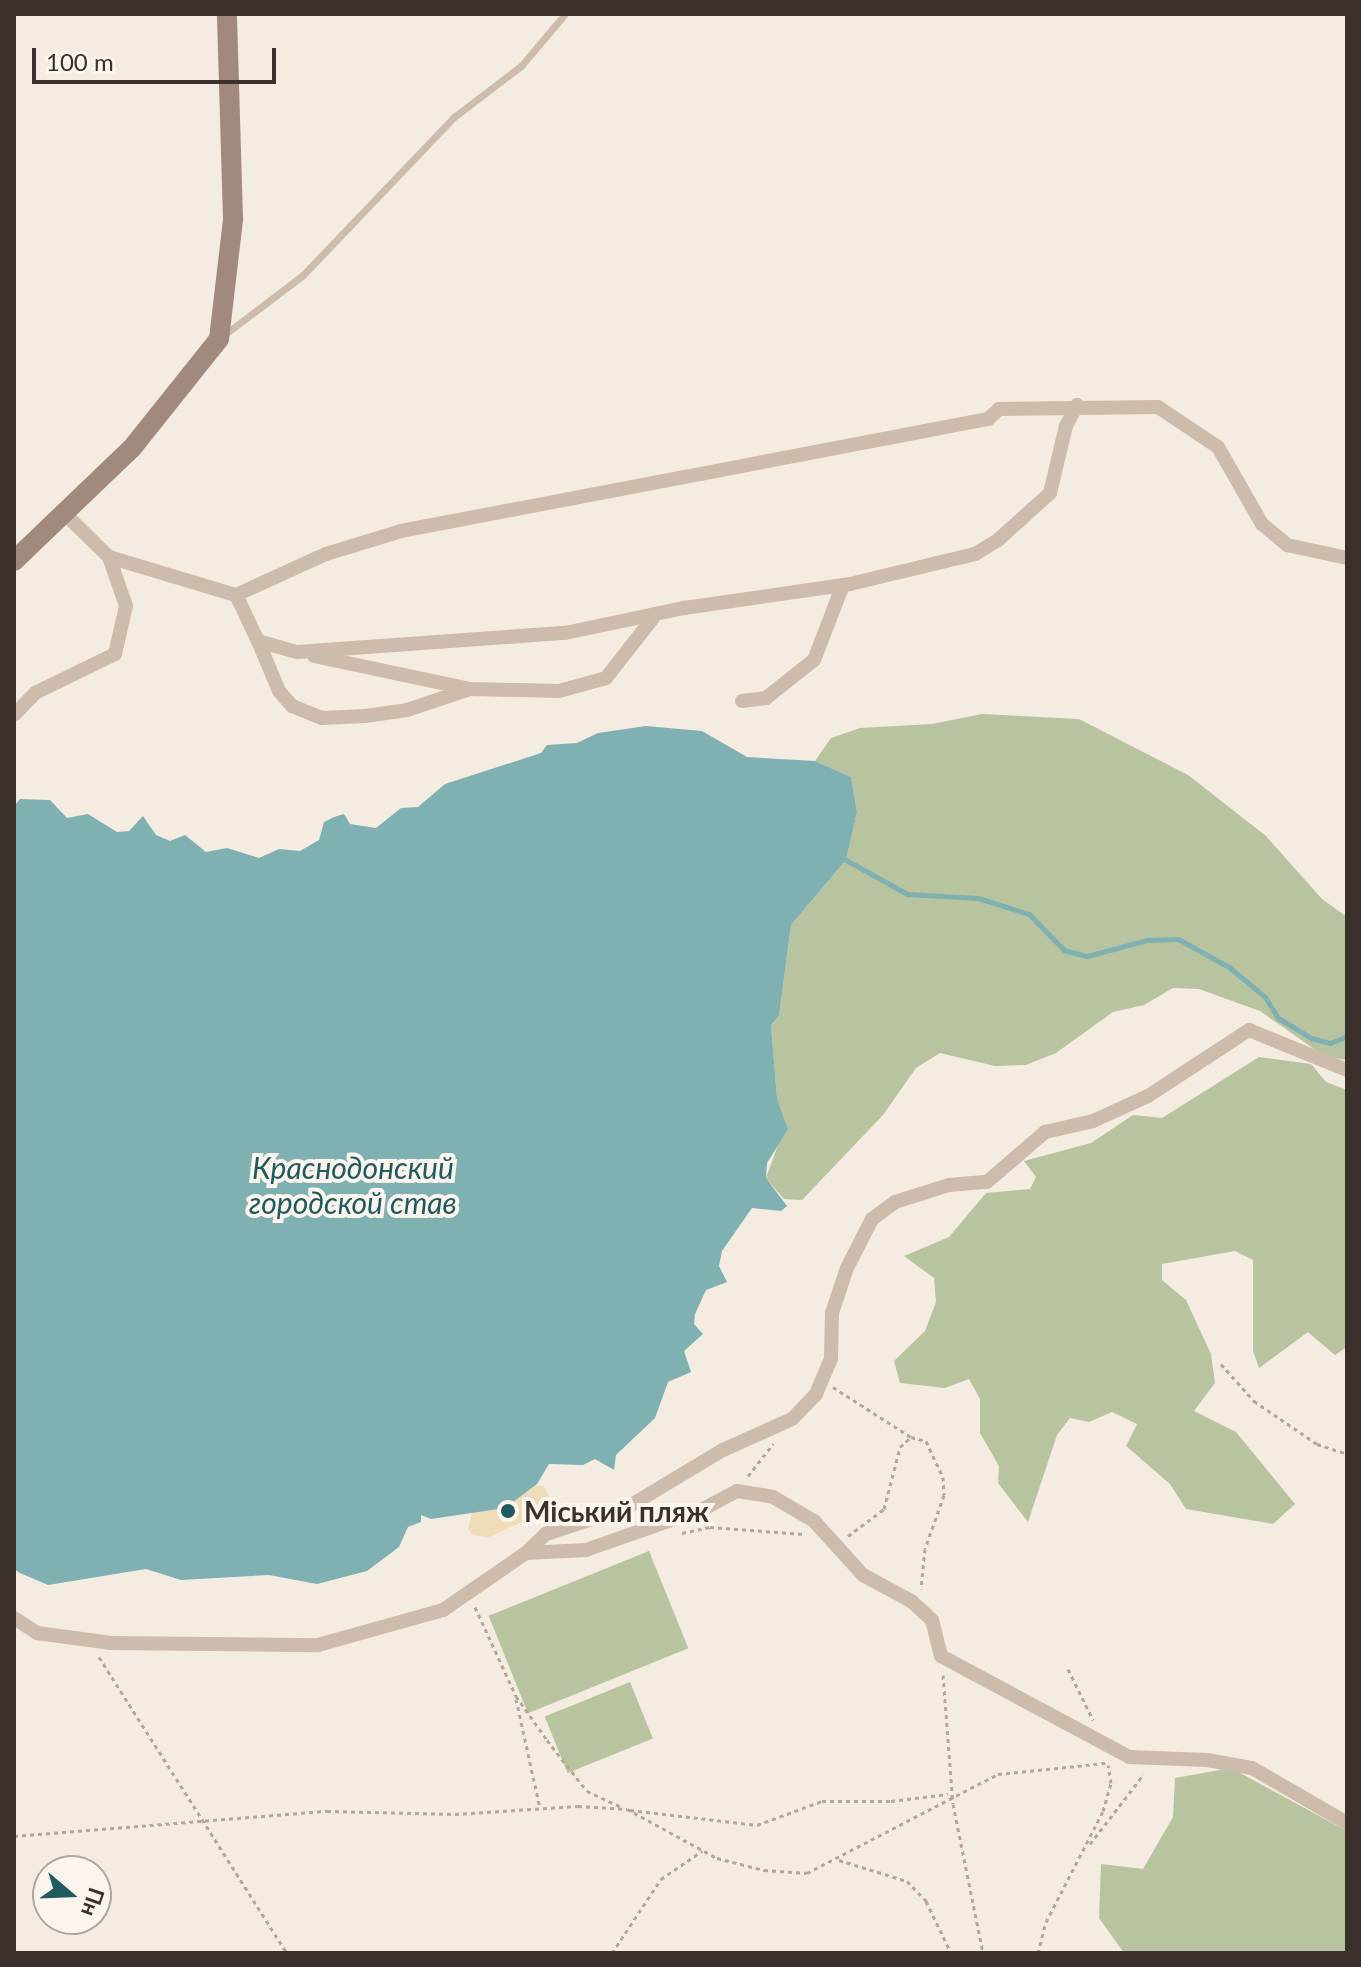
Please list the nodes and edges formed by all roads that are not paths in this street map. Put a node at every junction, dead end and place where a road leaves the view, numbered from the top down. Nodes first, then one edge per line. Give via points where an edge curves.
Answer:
1 (227, 14) edge
2 (565, 14) edge
3 (219, 339) junction
4 (1077, 405) junction
5 (63, 512) junction
6 (109, 557) junction
7 (1347, 558) edge
8 (14, 561) edge
9 (843, 585) junction
10 (236, 595) junction
11 (653, 618) junction
12 (258, 641) junction
13 (297, 652) junction
14 (470, 689) junction
15 (742, 701) dead end
16 (14, 715) edge
17 (1347, 1070) edge
18 (526, 1553) junction
19 (14, 1618) edge
20 (1347, 1823) edge

1 - 3 main road via 233,219
2 - 3 lane via 521,66 454,117 303,275
3 - 5 main road via 132,448
4 - 7 street via 1158,407 1186,422 1218,447 1262,524 1287,545
4 - 9 street via 1066,426 1050,493 998,540 975,554
4 - 10 street via 999,409 988,419 401,531 326,554
5 - 6 street
5 - 8 main road
6 - 10 street
6 - 16 street via 126,606 115,654 35,693
9 - 11 street via 684,608
9 - 15 street via 814,660 766,698
10 - 12 street
11 - 13 street via 565,633
11 - 14 street via 606,678 559,691
12 - 13 street
12 - 14 street via 279,691 292,706 322,718 407,710
13 - 14 street
17 - 18 street via 1249,1030 1148,1096 1093,1121 1045,1132 987,1182 949,1185 895,1202 872,1219 847,1268 832,1313 831,1358 816,1394 792,1419 723,1450 628,1507 546,1534
18 - 19 street via 443,1610 318,1645 88,1640 37,1633
18 - 20 street via 586,1550 737,1491 773,1497 814,1521 863,1575 911,1601 932,1620 941,1656 1129,1757 1252,1768

